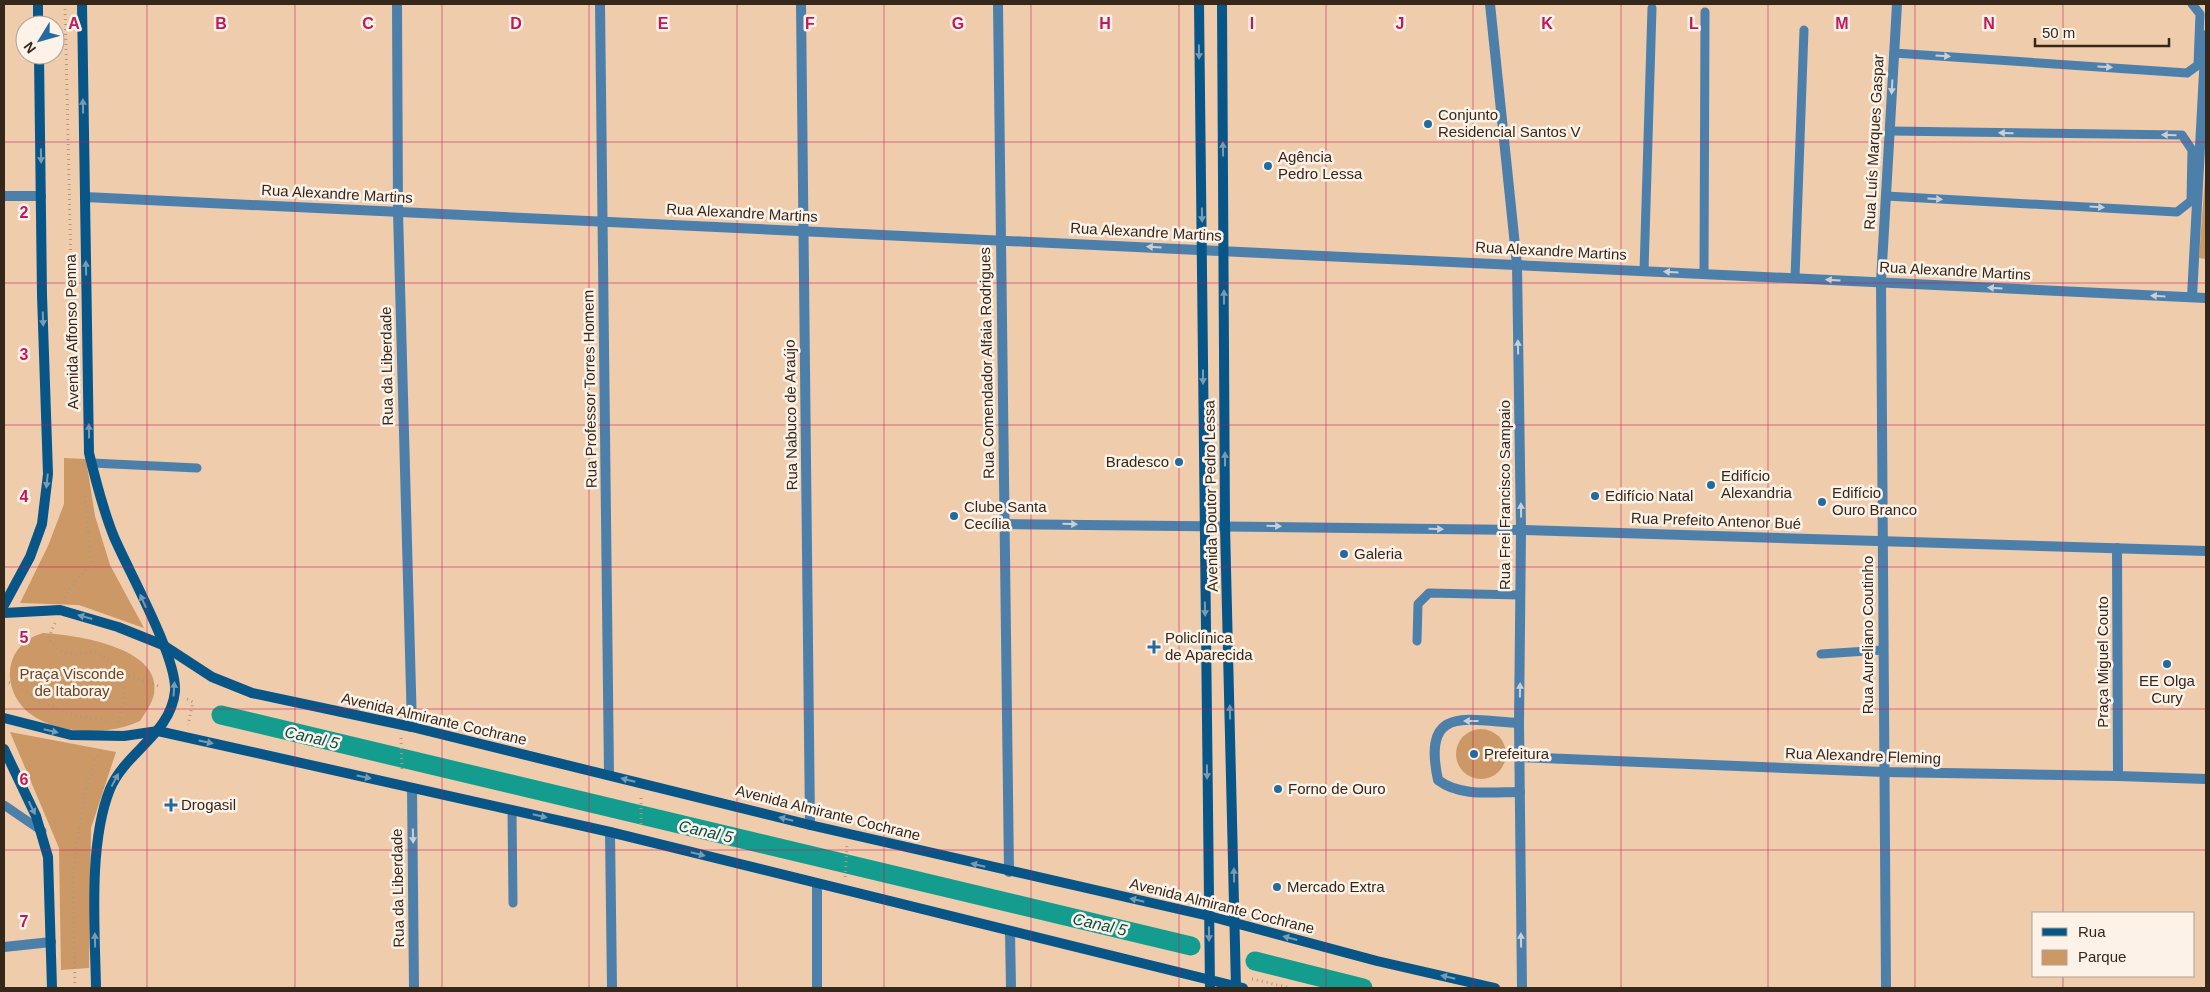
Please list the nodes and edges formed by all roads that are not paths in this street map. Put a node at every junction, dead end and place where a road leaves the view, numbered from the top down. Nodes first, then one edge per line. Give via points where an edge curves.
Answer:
1 (82, 4) edge
2 (397, 4) edge
3 (600, 4) edge
4 (801, 4) edge
5 (998, 4) edge
6 (1199, 4) edge
7 (1222, 4) edge
8 (1490, 4) edge
9 (1897, 4) edge
10 (2192, 4) edge
11 (1652, 8) dead end
12 (1704, 12) dead end
13 (1804, 30) dead end
14 (2206, 35) edge
15 (1894, 53) junction
16 (39, 65) edge
17 (1890, 131) junction
18 (4, 196) edge
19 (41, 196) junction
20 (1886, 196) junction
21 (85, 198) junction
22 (398, 212) junction
23 (603, 222) junction
24 (804, 231) junction
25 (1001, 240) junction
26 (1202, 250) junction
27 (1224, 250) junction
28 (1517, 264) junction
29 (1644, 271) junction
30 (1704, 274) junction
31 (1795, 278) junction
32 (1882, 282) junction
33 (2192, 297) junction
34 (2206, 298) edge
35 (92, 463) junction
36 (197, 468) dead end
37 (1004, 524) junction
38 (1204, 526) junction
39 (1225, 526) junction
40 (1521, 530) junction
41 (1883, 540) junction
42 (2117, 548) junction
43 (2206, 550) edge
44 (1520, 595) junction
45 (4, 605) edge
46 (4, 613) edge
47 (1417, 641) dead end
48 (164, 645) junction
49 (1883, 650) junction
50 (1821, 654) dead end
51 (4, 718) edge
52 (1519, 723) junction
53 (412, 727) junction
54 (158, 731) junction
55 (4, 749) edge
56 (1520, 757) junction
57 (1884, 772) junction
58 (609, 775) junction
59 (2118, 776) junction
60 (2206, 780) edge
61 (412, 788) junction
62 (1520, 792) junction
63 (4, 805) edge
64 (512, 810) junction
65 (810, 825) junction
66 (42, 831) junction
67 (610, 832) junction
68 (1009, 872) junction
69 (817, 884) junction
70 (513, 903) dead end
71 (1209, 916) junction
72 (1235, 923) junction
73 (1010, 932) junction
74 (51, 942) junction
75 (4, 947) edge
76 (1209, 984) edge
77 (52, 988) edge
78 (96, 988) edge
79 (414, 988) edge
80 (612, 988) edge
81 (817, 988) edge
82 (1011, 988) edge
83 (1238, 988) edge
84 (1495, 988) edge
85 (1522, 988) edge
86 (1886, 988) edge

21 -> 1 main road, Avenida Affonso Penna
2 - 22 street, Rua da Liberdade
3 - 23 street, Rua Professor Torres Homem
4 - 24 street, Rua Nabuco de Araújo
5 - 25 street, Rua Comendador Alfaia Rodrigues
6 -> 26 main road, Avenida Doutor Pedro Lessa
27 -> 7 main road, Avenida Doutor Pedro Lessa
8 - 28 street, Rua Frei Francisco Sampaio
9 - 15 street, Rua Luís Marques Gaspar
15 -> 10 lane via 2187,73 2198,65 2200,14
11 - 29 lane
12 - 30 lane
13 - 31 lane
14 - 33 street
15 -> 17 street, Rua Luís Marques Gaspar
16 -> 19 main road
17 - 20 street, Rua Luís Marques Gaspar
20 -> 17 lane via 2177,212 2191,201 2192,150 2182,135
18 - 19 street
19 -> 45 main road via 48,474 42,524 30,557
20 - 32 street, Rua Luís Marques Gaspar
21 - 22 street, Rua Alexandre Martins
35 -> 21 main road, Avenida Affonso Penna via 89,454
22 - 23 street, Rua Alexandre Martins
22 - 53 street, Rua da Liberdade
23 - 24 street, Rua Alexandre Martins
23 - 58 street, Rua Professor Torres Homem
24 - 25 street, Rua Alexandre Martins
24 - 65 street, Rua Nabuco de Araújo
26 -> 25 street, Rua Alexandre Martins
25 - 37 street, Rua Comendador Alfaia Rodrigues
26 - 27 street, Rua Alexandre Martins
26 -> 38 main road, Avenida Doutor Pedro Lessa
27 - 28 street, Rua Alexandre Martins
39 -> 27 main road, Avenida Doutor Pedro Lessa
28 - 29 street, Rua Alexandre Martins
40 -> 28 street, Rua Frei Francisco Sampaio
30 -> 29 street, Rua Alexandre Martins
30 - 31 street, Rua Alexandre Martins
32 -> 31 street, Rua Alexandre Martins
33 -> 32 street, Rua Alexandre Martins
32 - 41 street, Rua Aureliano Coutinho
33 - 34 street, Rua Alexandre Martins
35 - 36 lane
48 -> 35 main road, Avenida Affonso Penna via 113,535 98,493
37 -> 38 street, Rua Prefeito Antenor Bué
37 - 68 street, Rua Comendador Alfaia Rodrigues
38 - 39 street, Rua Prefeito Antenor Bué
38 -> 71 main road, Avenida Doutor Pedro Lessa
39 -> 40 street, Rua Prefeito Antenor Bué
72 -> 39 main road, Avenida Doutor Pedro Lessa
40 - 41 street, Rua Prefeito Antenor Bué
40 - 44 street, Rua Frei Francisco Sampaio
41 - 42 street, Rua Prefeito Antenor Bué
41 - 49 street, Rua Aureliano Coutinho
42 - 43 street, Rua Prefeito Antenor Bué
42 - 59 street, Praça Miguel Couto
44 - 47 lane via 1429,593 1418,604
52 -> 44 street, Rua Frei Francisco Sampaio
48 -> 46 main road, Avenida Almirante Cochrane via 60,610
48 - 53 main road, Avenida Almirante Cochrane via 212,676 252,693
54 -> 48 main road, Avenida Affonso Penna via 170,715 175,691 175,678
49 - 50 lane
49 - 57 street, Rua Aureliano Coutinho
51 -> 54 main road via 71,735 110,736
52 - 56 street, Rua Frei Francisco Sampaio
52 -> 62 street via 1449,722 1438,730 1434,753 1438,780 1448,788
53 - 58 main road, Avenida Almirante Cochrane
54 -> 61 main road
78 -> 54 main road via 95,882 104,808 117,775
55 -> 66 main road
56 - 57 street, Rua Alexandre Fleming
56 - 62 street, Rua Frei Francisco Sampaio
57 - 59 street, Rua Alexandre Fleming
57 - 86 street, Rua Aureliano Coutinho
65 -> 58 main road, Avenida Almirante Cochrane
59 - 60 street, Rua Alexandre Fleming
61 - 64 main road
61 -> 79 street, Rua da Liberdade
85 -> 62 street, Rua Frei Francisco Sampaio
63 - 66 lane
64 -> 67 main road
64 - 70 lane
68 -> 65 main road, Avenida Almirante Cochrane
66 - 74 main road via 48,857
67 -> 69 main road
67 - 80 street
71 -> 68 main road, Avenida Almirante Cochrane
69 - 73 main road
69 - 81 street
71 - 72 main road, Avenida Almirante Cochrane
71 -> 76 main road, Avenida Doutor Pedro Lessa
72 - 83 main road, Avenida Doutor Pedro Lessa
84 -> 72 main road, Avenida Almirante Cochrane
73 - 76 main road
73 - 82 street
74 - 75 street
74 - 77 main road
76 - 83 main road

